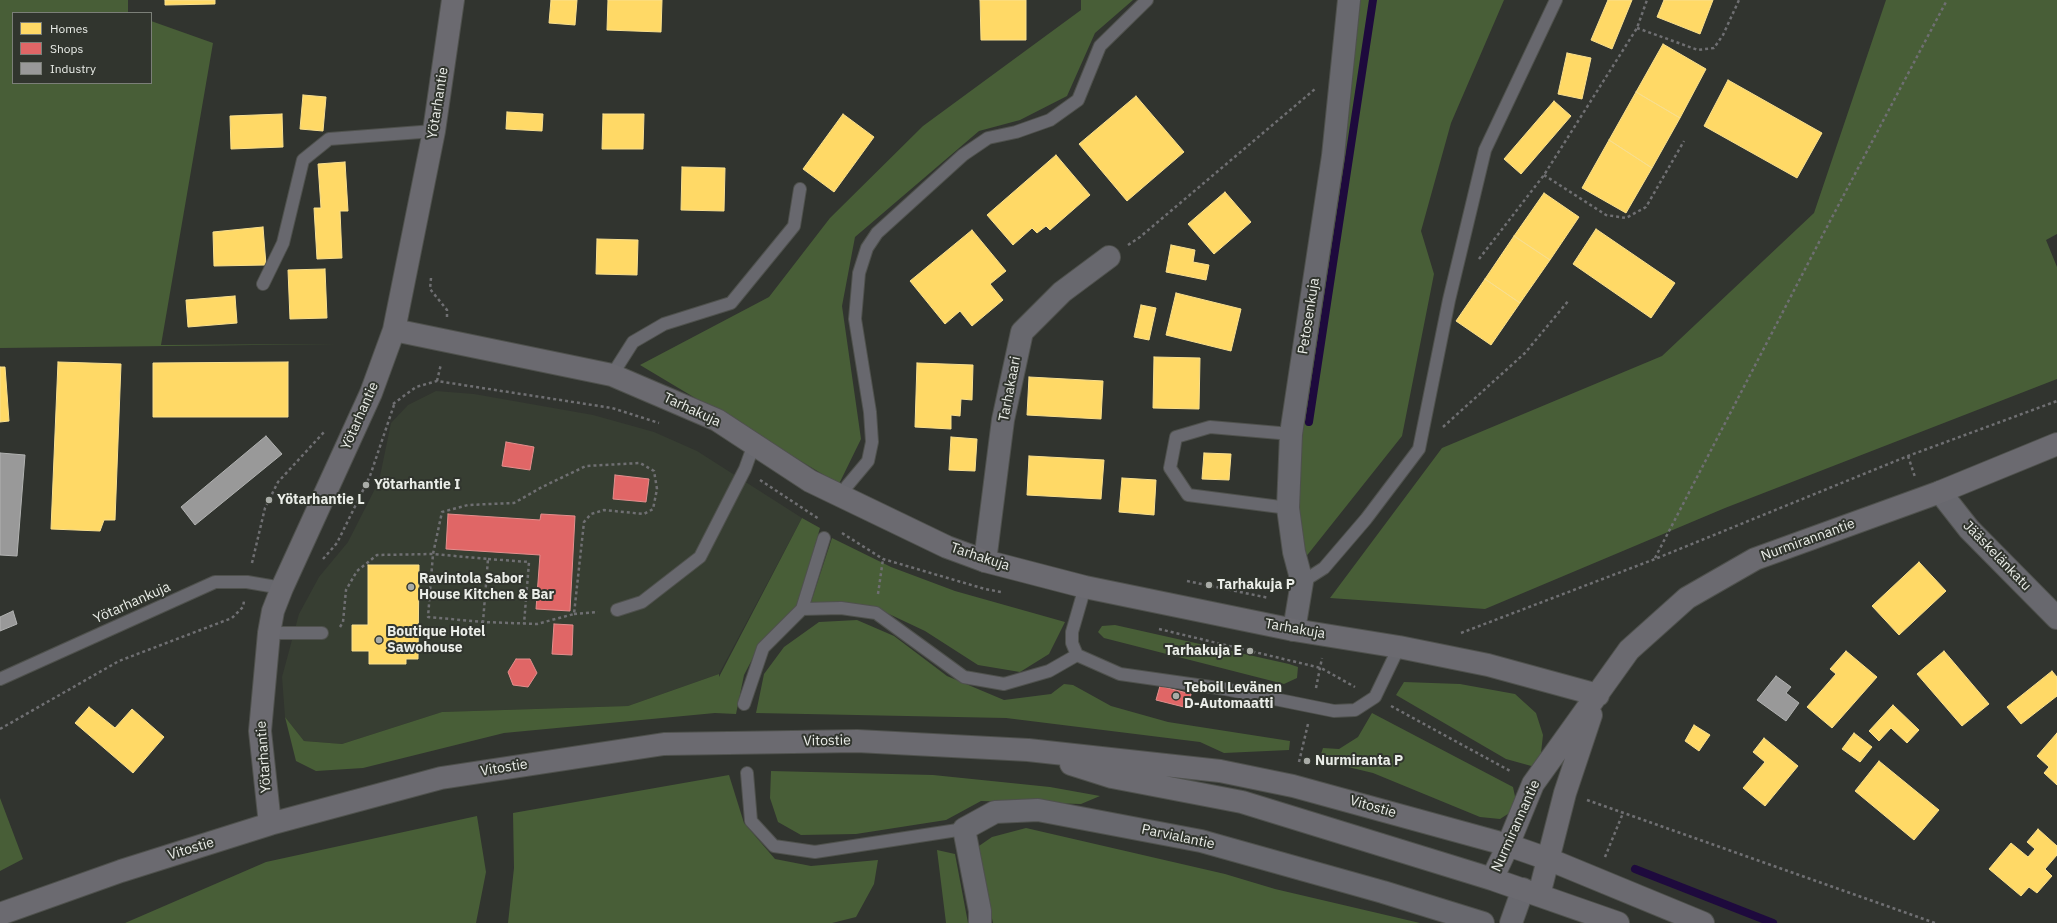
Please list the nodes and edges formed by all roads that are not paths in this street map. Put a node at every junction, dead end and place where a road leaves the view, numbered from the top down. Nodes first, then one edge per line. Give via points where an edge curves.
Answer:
1 (453, 0) edge
2 (1147, 0) edge
3 (1349, 0) edge
4 (1556, 0) edge
5 (434, 131) junction
6 (800, 189) dead end
7 (1109, 257) road end
8 (263, 284) dead end
9 (394, 330) junction
10 (612, 375) junction
11 (1291, 434) junction
12 (754, 444) junction
13 (2057, 444) edge
14 (847, 486) dead end
15 (1940, 492) junction
16 (1288, 508) junction
17 (824, 538) dead end
18 (985, 561) junction
19 (1302, 582) junction
20 (1085, 586) junction
21 (282, 588) junction
22 (802, 609) junction
23 (617, 610) road end
24 (2057, 618) edge
25 (1294, 630) junction
26 (269, 633) junction
27 (322, 633) road end
28 (1399, 647) junction
29 (1077, 655) junction
30 (0, 680) edge
31 (1598, 695) junction
32 (744, 704) dead end
33 (1028, 750) junction
34 (746, 773) dead end
35 (270, 824) junction
36 (964, 829) junction
37 (1508, 845) junction
38 (1548, 859) junction
39 (1492, 879) junction
40 (1531, 892) junction
41 (0, 914) edge
42 (980, 923) edge
43 (1483, 923) edge
44 (1511, 923) edge
45 (1618, 923) edge
46 (1703, 923) edge

1 - 5 street, Yötarhantie
2 - 14 lane via 1100,46 1078,100 1050,120 1016,132 988,138 963,156 877,233 867,248 859,273 855,319 870,412 872,442 868,461
3 - 11 street, Petosenkuja via 1333,156
4 - 19 lane via 1485,150 1449,300 1419,449 1324,568
5 - 8 lane via 329,139 303,160 283,243
5 - 9 street, Yötarhantie
6 - 10 lane via 794,226 731,303 664,324 633,342
7 - 18 street, Tarhakaari via 1062,292 1022,332 1003,420
9 - 10 street, Tarhakuja
9 - 21 street, Yötarhantie via 371,393
10 - 12 street, Tarhakuja via 717,420
11 - 16 street, Petosenkuja
11 - 16 lane via 1210,427 1176,436 1170,468 1188,495
12 - 18 street, Tarhakuja via 810,481 947,548
12 - 23 lane via 745,469 700,557 642,602
13 - 15 street, Nurmirannantie
15 - 24 street, Jääskelänkatu via 1969,529
15 - 31 street, Nurmirannantie via 1755,559 1687,598 1629,650
16 - 19 street, Petosenkuja via 1294,552
17 - 22 lane
18 - 20 street, Tarhakuja
19 - 25 street, Petosenkuja
20 - 25 street, Tarhakuja
20 - 29 lane via 1072,632 1072,644
21 - 26 street, Yötarhantie via 273,611
21 - 30 lane, Yötarhankuja via 247,582 215,582
22 - 29 lane via 841,608 876,613 964,677 1004,684 1050,671
22 - 32 lane via 763,648
25 - 28 street, Tarhakuja
26 - 27 lane
26 - 35 street, Yötarhantie via 260,731
28 - 29 lane via 1375,697 1355,710 1334,711 1225,689 1120,674
28 - 31 street, Tarhakuja via 1488,665
31 - 37 street, Nurmirannantie via 1533,784
31 - 38 street, Nurmirannantie via 1565,793
33 - 35 street, Vitostie via 857,741 664,744 441,778
33 - 37 street, Vitostie via 1220,771 1293,786
33 - 39 street, Vitostie via 1112,777 1242,802
34 - 36 lane via 751,821 774,846 815,852
35 - 41 street, Vitostie via 121,871
36 - 42 street via 980,911
36 - 43 street, Parvialantie via 994,812 1038,810 1201,841
37 - 38 street, Vitostie
37 - 39 street, Nurmirannantie
38 - 40 street, Nurmirannantie
38 - 46 street, Vitostie
39 - 40 street, Vitostie
40 - 44 street
40 - 45 street, Vitostie

